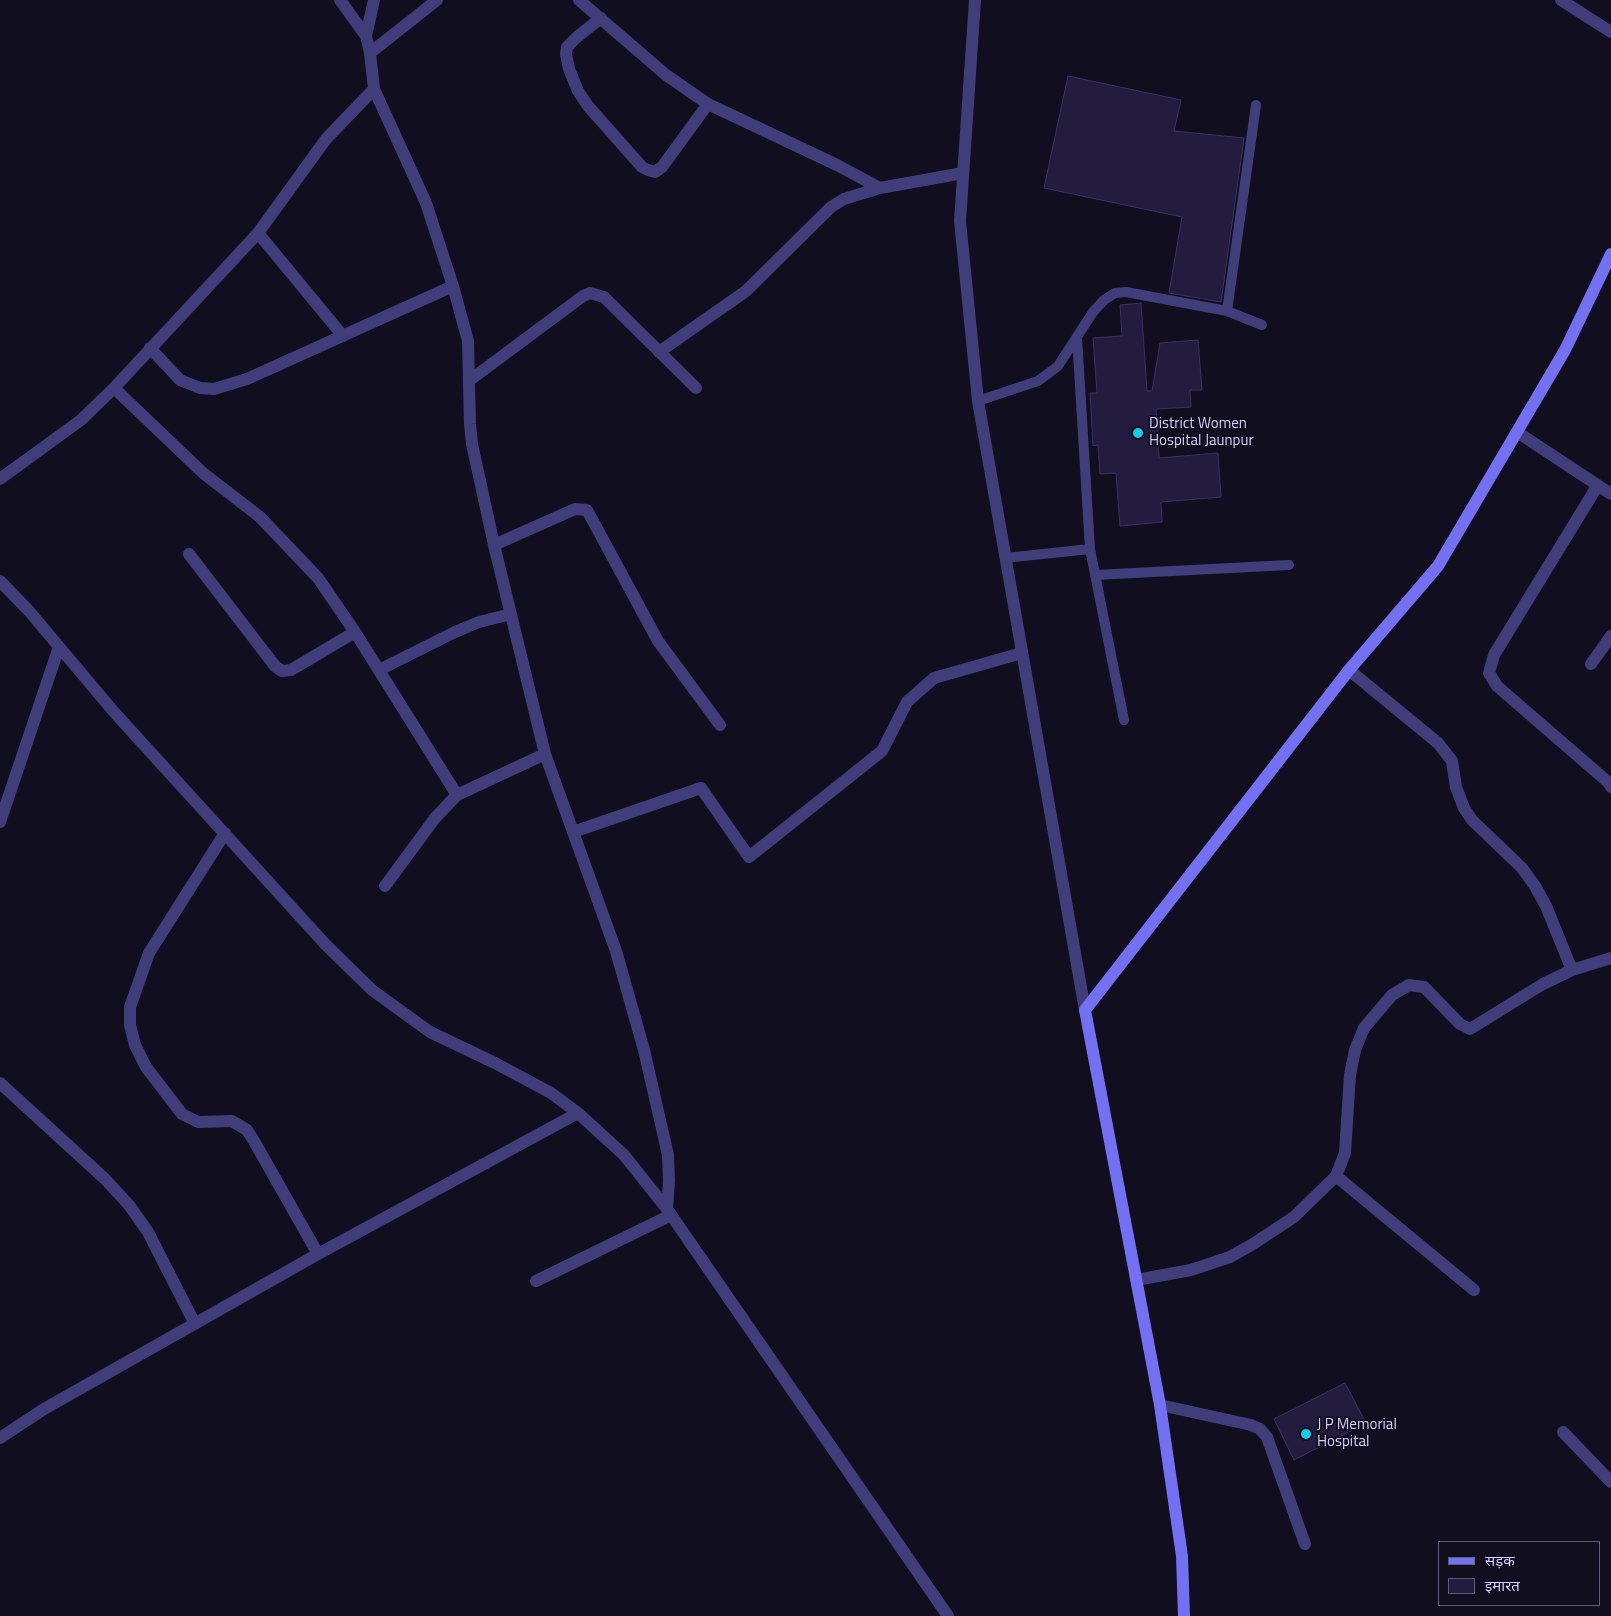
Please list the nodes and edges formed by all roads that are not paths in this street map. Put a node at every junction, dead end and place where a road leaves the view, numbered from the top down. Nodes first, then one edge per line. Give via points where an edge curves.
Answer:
1 (340, 0) edge
2 (374, 0) edge
3 (437, 0) edge
4 (579, 0) edge
5 (975, 0) edge
6 (1560, 0) edge
7 (601, 18) junction
8 (1611, 32) edge
9 (366, 36) junction
10 (370, 53) junction
11 (374, 89) junction
12 (708, 104) junction
13 (1256, 104) dead end
14 (963, 173) junction
15 (880, 188) junction
16 (258, 232) junction
17 (1611, 254) edge
18 (453, 286) junction
19 (1227, 312) junction
20 (1262, 325) dead end
21 (343, 336) junction
22 (1077, 337) junction
23 (150, 348) junction
24 (659, 352) junction
25 (470, 380) junction
26 (114, 388) junction
27 (696, 388) dead end
28 (978, 401) junction
29 (1517, 432) junction
30 (0, 478) edge
31 (1598, 485) junction
32 (1611, 494) edge
33 (494, 545) junction
34 (1090, 549) junction
35 (189, 554) dead end
36 (1005, 558) junction
37 (1289, 565) dead end
38 (1095, 575) junction
39 (0, 581) edge
40 (511, 614) junction
41 (355, 632) junction
42 (1611, 636) edge
43 (59, 647) junction
44 (1022, 653) junction
45 (1590, 664) dead end
46 (379, 670) junction
47 (1348, 670) junction
48 (1124, 720) dead end
49 (720, 725) dead end
50 (544, 754) junction
51 (1611, 787) edge
52 (457, 795) junction
53 (0, 822) edge
54 (573, 832) junction
55 (225, 833) junction
56 (385, 886) dead end
57 (1611, 958) edge
58 (1572, 970) junction
59 (1085, 1010) junction
60 (0, 1083) edge
61 (578, 1113) junction
62 (1336, 1176) junction
63 (669, 1212) junction
64 (318, 1254) junction
65 (1136, 1280) junction
66 (536, 1281) dead end
67 (1474, 1290) dead end
68 (195, 1324) junction
69 (1160, 1405) junction
70 (1562, 1432) dead end
71 (0, 1438) edge
72 (1611, 1482) edge
73 (1305, 1544) dead end
74 (948, 1616) edge
75 (1184, 1616) edge

1 - 9 street
2 - 9 street
3 - 10 street
4 - 7 street
5 - 14 street
6 - 8 street
7 - 12 street via 666,75
7 - 12 street via 567,47 569,69 588,106 642,167 655,172 662,167
9 - 10 street
10 - 11 street
11 - 16 street via 326,140
11 - 18 street via 426,203
12 - 15 street
13 - 19 lane
14 - 15 street
14 - 28 street via 960,221
15 - 24 street via 844,199 831,207 746,291
16 - 21 street
16 - 23 street
17 - 29 main road via 1565,350
18 - 21 street
18 - 25 street via 468,341
19 - 20 lane
19 - 22 lane via 1126,292 1115,293 1093,312
21 - 23 street via 247,379 214,390 180,380
22 - 28 lane via 1058,366 1038,381
22 - 34 lane
23 - 26 street
24 - 25 street via 604,297 590,293
24 - 27 street
25 - 33 street via 472,444
26 - 30 street via 80,420
26 - 41 street via 204,473 260,517 318,578
28 - 36 street
29 - 31 street
29 - 47 main road via 1438,566
31 - 32 street
31 - 51 street via 1494,655 1489,672 1497,686
33 - 40 street
33 - 49 street via 575,509 586,510 658,641
34 - 36 lane
34 - 38 lane
35 - 41 street via 282,671 291,670
36 - 44 street
37 - 38 lane
38 - 48 lane
39 - 43 street
40 - 46 street via 455,632
40 - 50 street
41 - 46 street
42 - 45 street
43 - 53 street
43 - 55 street
44 - 54 street via 934,678 907,702 882,751 749,857 702,788
44 - 59 street
46 - 52 street
47 - 58 street via 1438,743 1452,762 1456,787 1472,820 1522,868 1535,886
47 - 59 main road
50 - 52 street
50 - 54 street
52 - 56 street via 435,818
54 - 63 street via 616,951 644,1050 668,1155
55 - 61 street via 372,990 430,1032 551,1093
55 - 64 street via 149,953 130,1006 130,1025 146,1067 182,1114 198,1122 232,1121 247,1130
57 - 58 street
58 - 62 street via 1543,984 1470,1030 1424,987 1409,986 1392,995 1364,1028 1355,1050 1350,1075 1345,1153
59 - 65 main road
60 - 68 street via 129,1205 148,1232
61 - 63 street via 624,1155
61 - 64 street
62 - 65 street via 1294,1217 1230,1257 1191,1270
62 - 67 street
63 - 66 street
63 - 74 street
64 - 68 street
65 - 69 main road
68 - 71 street
69 - 73 street via 1260,1428 1267,1437
69 - 75 main road via 1182,1556
70 - 72 street

